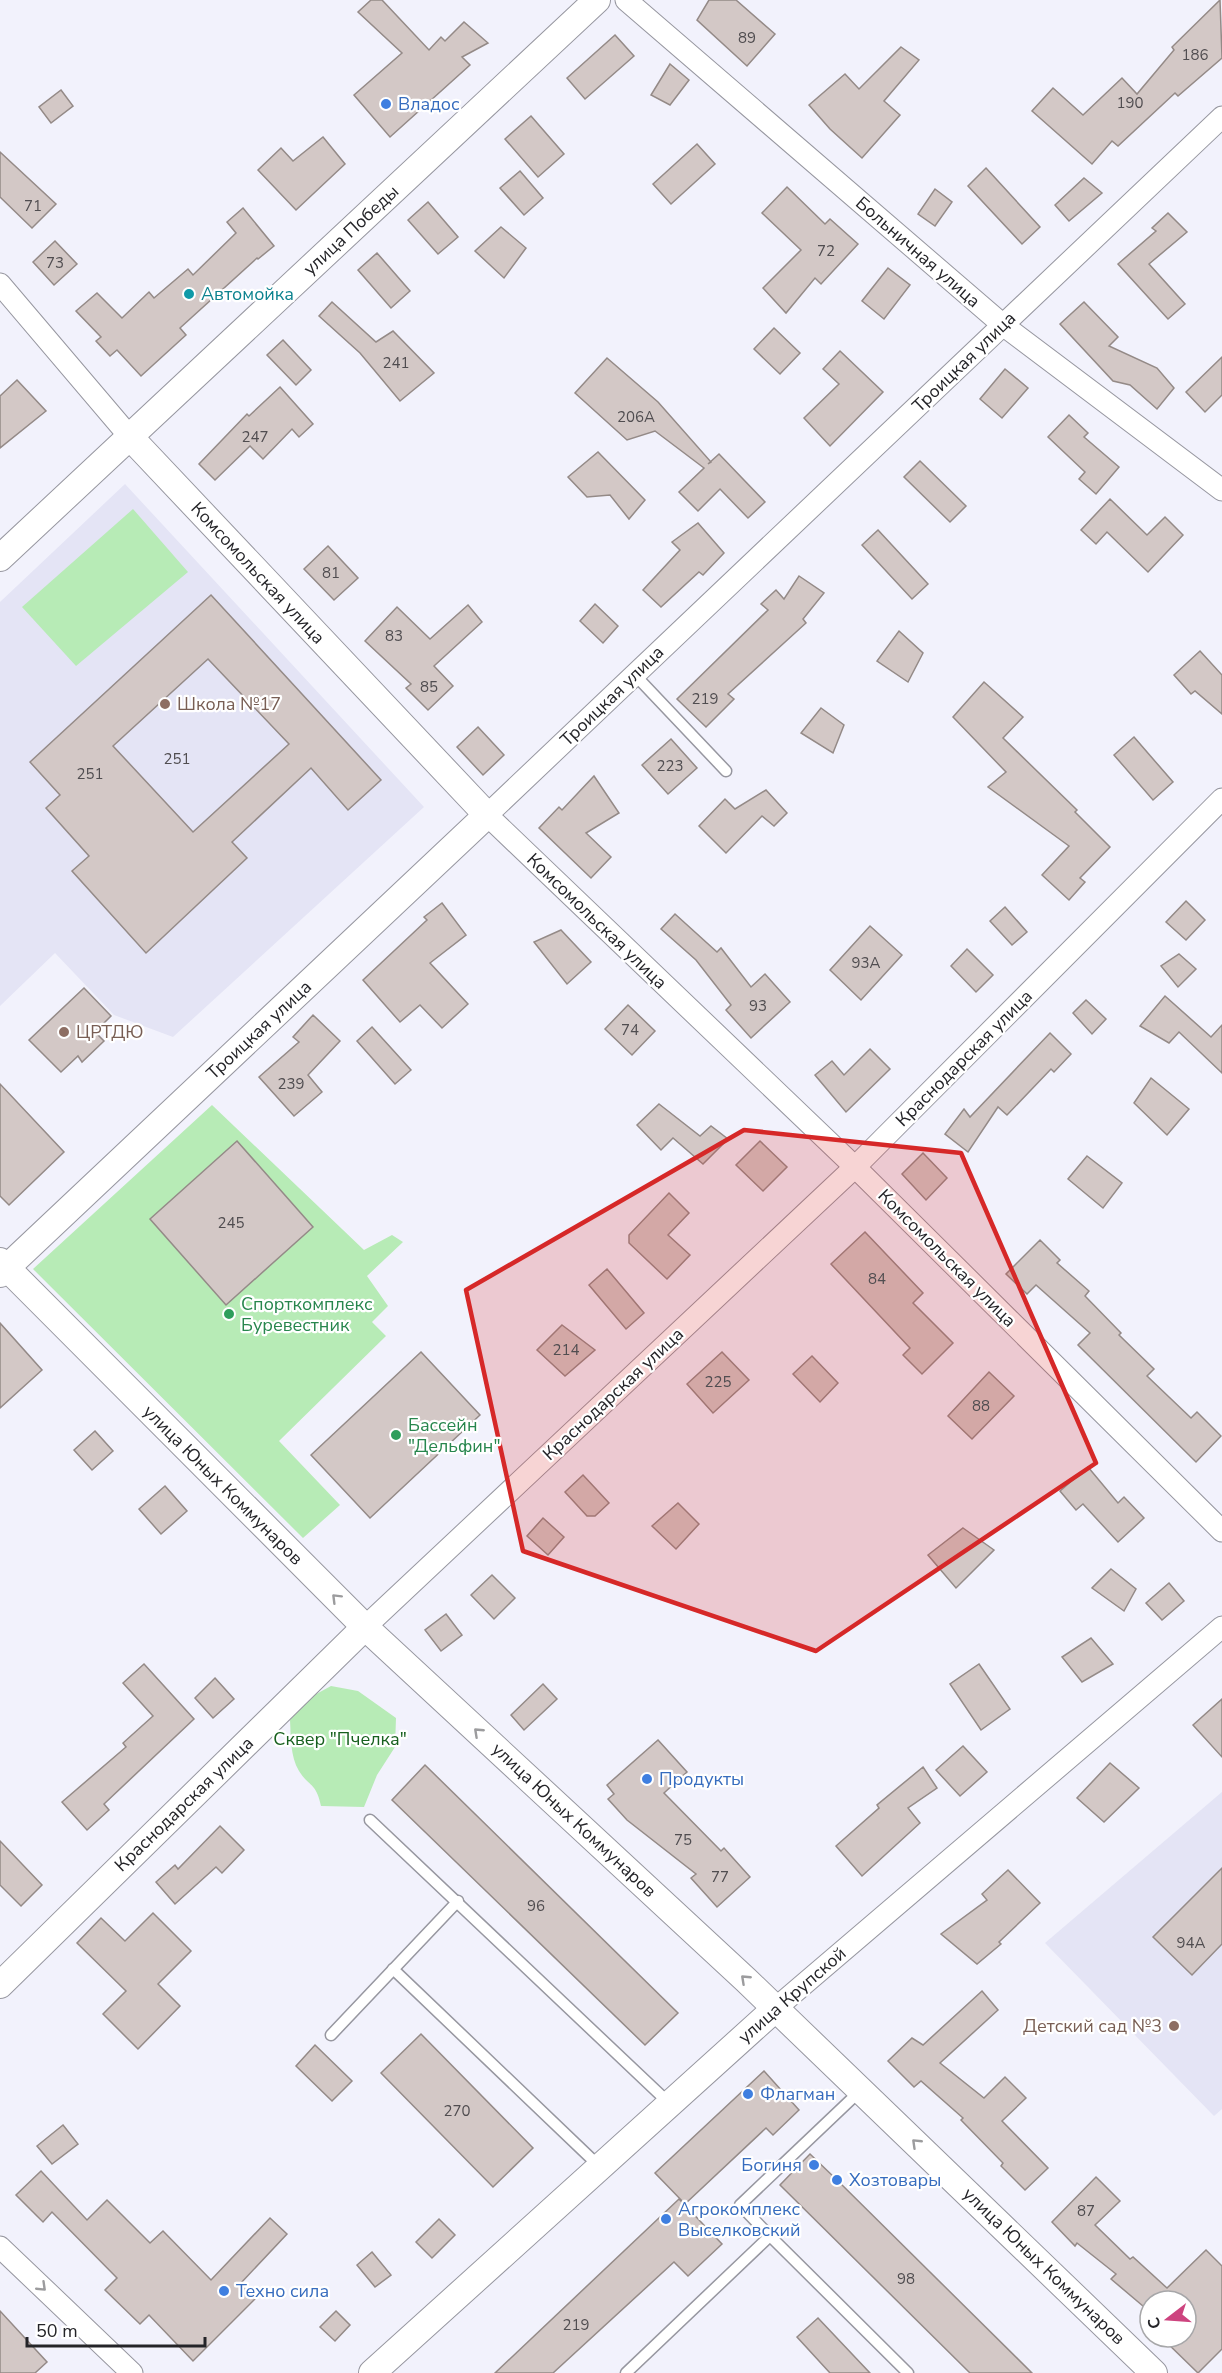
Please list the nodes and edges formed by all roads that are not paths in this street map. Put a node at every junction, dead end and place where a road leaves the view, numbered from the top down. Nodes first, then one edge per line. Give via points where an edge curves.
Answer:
1 (597, 0) edge
2 (626, 0) edge
3 (1222, 117) edge
4 (0, 284) edge
5 (1003, 325) junction
6 (130, 437) junction
7 (1222, 490) edge
8 (0, 558) edge
9 (635, 675) junction
10 (726, 771) dead end
11 (1222, 799) edge
12 (487, 815) junction
13 (855, 1167) junction
14 (2, 1268) edge
15 (1222, 1531) edge
16 (365, 1627) junction
17 (1222, 1627) edge
18 (370, 1820) dead end
19 (458, 1901) junction
20 (393, 1969) junction
21 (0, 1985) edge
22 (776, 2008) junction
23 (331, 2035) dead end
24 (861, 2090) junction
25 (670, 2104) junction
26 (600, 2167) junction
27 (770, 2236) junction
28 (0, 2247) edge
29 (132, 2373) edge
30 (372, 2373) edge
31 (626, 2373) edge
32 (908, 2373) edge
33 (1154, 2373) edge

1 - 6 street, улица Победы
2 - 5 street, Больничная улица
3 - 5 street, Троицкая улица
4 - 6 street, Комсомольская улица
5 - 7 street, Больничная улица
5 - 9 street, Троицкая улица
6 - 8 street, улица Победы
6 - 12 street, Комсомольская улица
9 - 10 lane
9 - 12 street, Троицкая улица
11 - 13 street, Краснодарская улица
12 - 13 street, Комсомольская улица
12 - 14 street, Троицкая улица
13 - 15 street, Комсомольская улица
13 - 16 street, Краснодарская улица
16 -> 14 street, улица Юных Коммунаров
16 - 21 street, Краснодарская улица
22 -> 16 street, улица Юных Коммунаров
17 - 22 street, улица Крупской
18 - 19 lane
19 - 20 lane
19 - 25 lane
20 - 23 lane
20 - 26 lane
22 - 24 street, улица Юных Коммунаров
22 - 25 street, улица Крупской
24 - 27 lane via 741,2205
33 -> 24 street, улица Юных Коммунаров
25 - 26 street, улица Крупской
26 - 30 street, улица Крупской
27 - 31 lane
27 - 32 lane
28 -> 29 street

